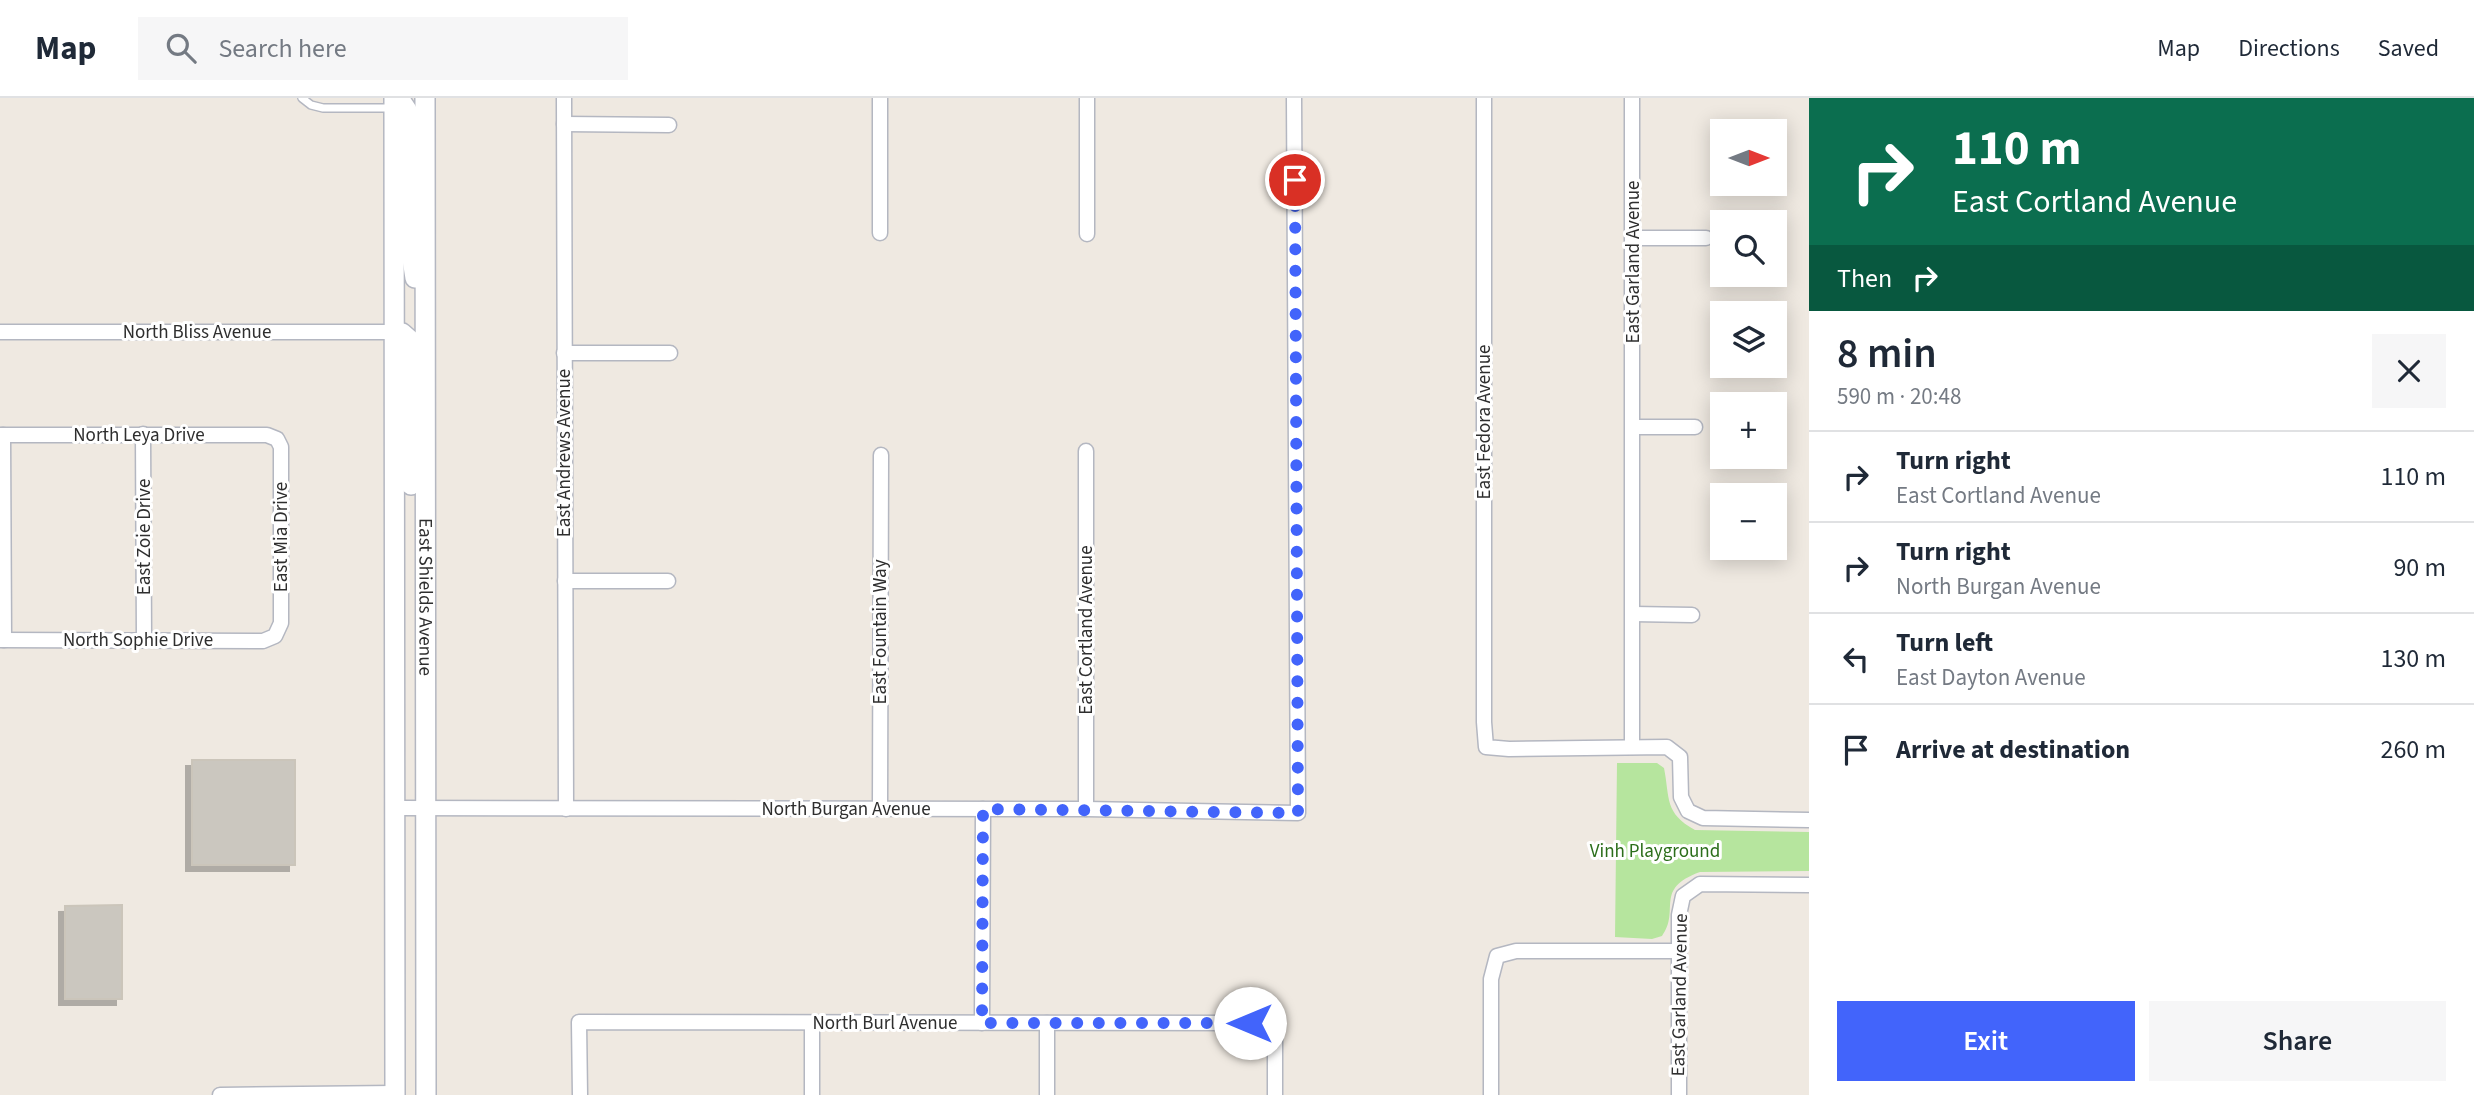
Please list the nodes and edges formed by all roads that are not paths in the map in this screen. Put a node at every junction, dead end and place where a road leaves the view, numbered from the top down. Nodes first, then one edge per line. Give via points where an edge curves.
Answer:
1 (303, 98) edge
2 (425, 98) edge
3 (564, 98) edge
4 (880, 98) edge
5 (1087, 98) edge
6 (1294, 98) edge
7 (1484, 98) edge
8 (1632, 98) edge
9 (396, 101) edge
10 (564, 124) junction
11 (669, 125) dead end
12 (880, 233) dead end
13 (1087, 234) dead end
14 (1633, 238) junction
15 (1706, 238) dead end
16 (424, 327) junction
17 (0, 332) edge
18 (394, 332) junction
19 (564, 353) junction
20 (670, 353) dead end
21 (1633, 427) junction
22 (1695, 427) dead end
23 (144, 434) junction
24 (2, 435) edge
25 (276, 439) joint
26 (1086, 451) dead end
27 (881, 455) dead end
28 (424, 555) junction
29 (565, 581) junction
30 (668, 582) dead end
31 (1633, 614) junction
32 (1692, 615) dead end
33 (275, 636) joint
34 (2, 640) edge
35 (144, 640) junction
36 (1632, 747) junction
37 (426, 807) junction
38 (394, 808) junction
39 (566, 808) junction
40 (880, 809) junction
41 (983, 809) junction
42 (1086, 809) junction
43 (1809, 820) edge
44 (1809, 885) edge
45 (1679, 951) junction
46 (812, 1023) junction
47 (982, 1023) junction
48 (1047, 1023) junction
49 (395, 1094) edge
50 (220, 1095) edge
51 (426, 1095) edge
52 (580, 1095) edge
53 (812, 1095) edge
54 (1047, 1095) edge
55 (1276, 1095) edge
56 (1491, 1095) edge
57 (1679, 1095) edge

1 - 9 lane via 323,108
2 - 16 main road, East Shields Avenue
3 - 10 street, East Andrews Avenue
4 - 12 street
5 - 13 street
6 - 42 street, North Burgan Avenue via 1298,813
7 - 36 street, East Fedora Avenue via 1486,747
8 - 14 street, East Garland Avenue
9 - 16 main road via 407,110 410,121 411,253
9 - 18 main road, East Shields Avenue
10 - 11 street
10 - 19 street, East Andrews Avenue
14 - 15 street
14 - 21 street, East Garland Avenue
16 - 28 main road, East Shields Avenue
17 - 18 street, North Bliss Avenue
18 - 28 main road via 410,340 410,480
18 - 38 main road, East Shields Avenue
19 - 20 street
19 - 29 street, East Andrews Avenue
21 - 22 street
21 - 31 street, East Garland Avenue
23 - 24 street, North Leya Drive
23 - 25 street, North Leya Drive via 267,435
23 - 35 street, East Zoie Drive
24 - 34 street
25 - 33 street, East Mia Drive via 281,447 281,623
26 - 42 street, East Cortland Avenue
27 - 40 street, East Fountain Way
28 - 37 main road, East Shields Avenue
29 - 30 street
29 - 39 street, East Andrews Avenue
31 - 32 street
31 - 36 street, East Garland Avenue
33 - 35 street, North Sophie Drive via 263,641
34 - 35 street, North Sophie Drive
36 - 43 street via 1667,747 1680,758 1681,797 1688,811 1703,818
37 - 38 street, North Burgan Avenue
37 - 39 street, North Burgan Avenue
37 - 51 main road, East Shields Avenue
38 - 49 main road, East Shields Avenue
39 - 40 street, North Burgan Avenue
40 - 41 street, North Burgan Avenue
41 - 42 street, North Burgan Avenue
41 - 47 street
44 - 45 street, East Garland Avenue via 1700,884 1683,896
45 - 56 street via 1516,951 1497,956 1491,979
45 - 57 street, East Garland Avenue
46 - 47 street, North Burl Avenue
46 - 52 street, North Burl Avenue via 579,1023
46 - 53 street
47 - 48 street, North Burl Avenue
48 - 54 street
48 - 55 street, North Burl Avenue via 1275,1023
49 - 50 street

